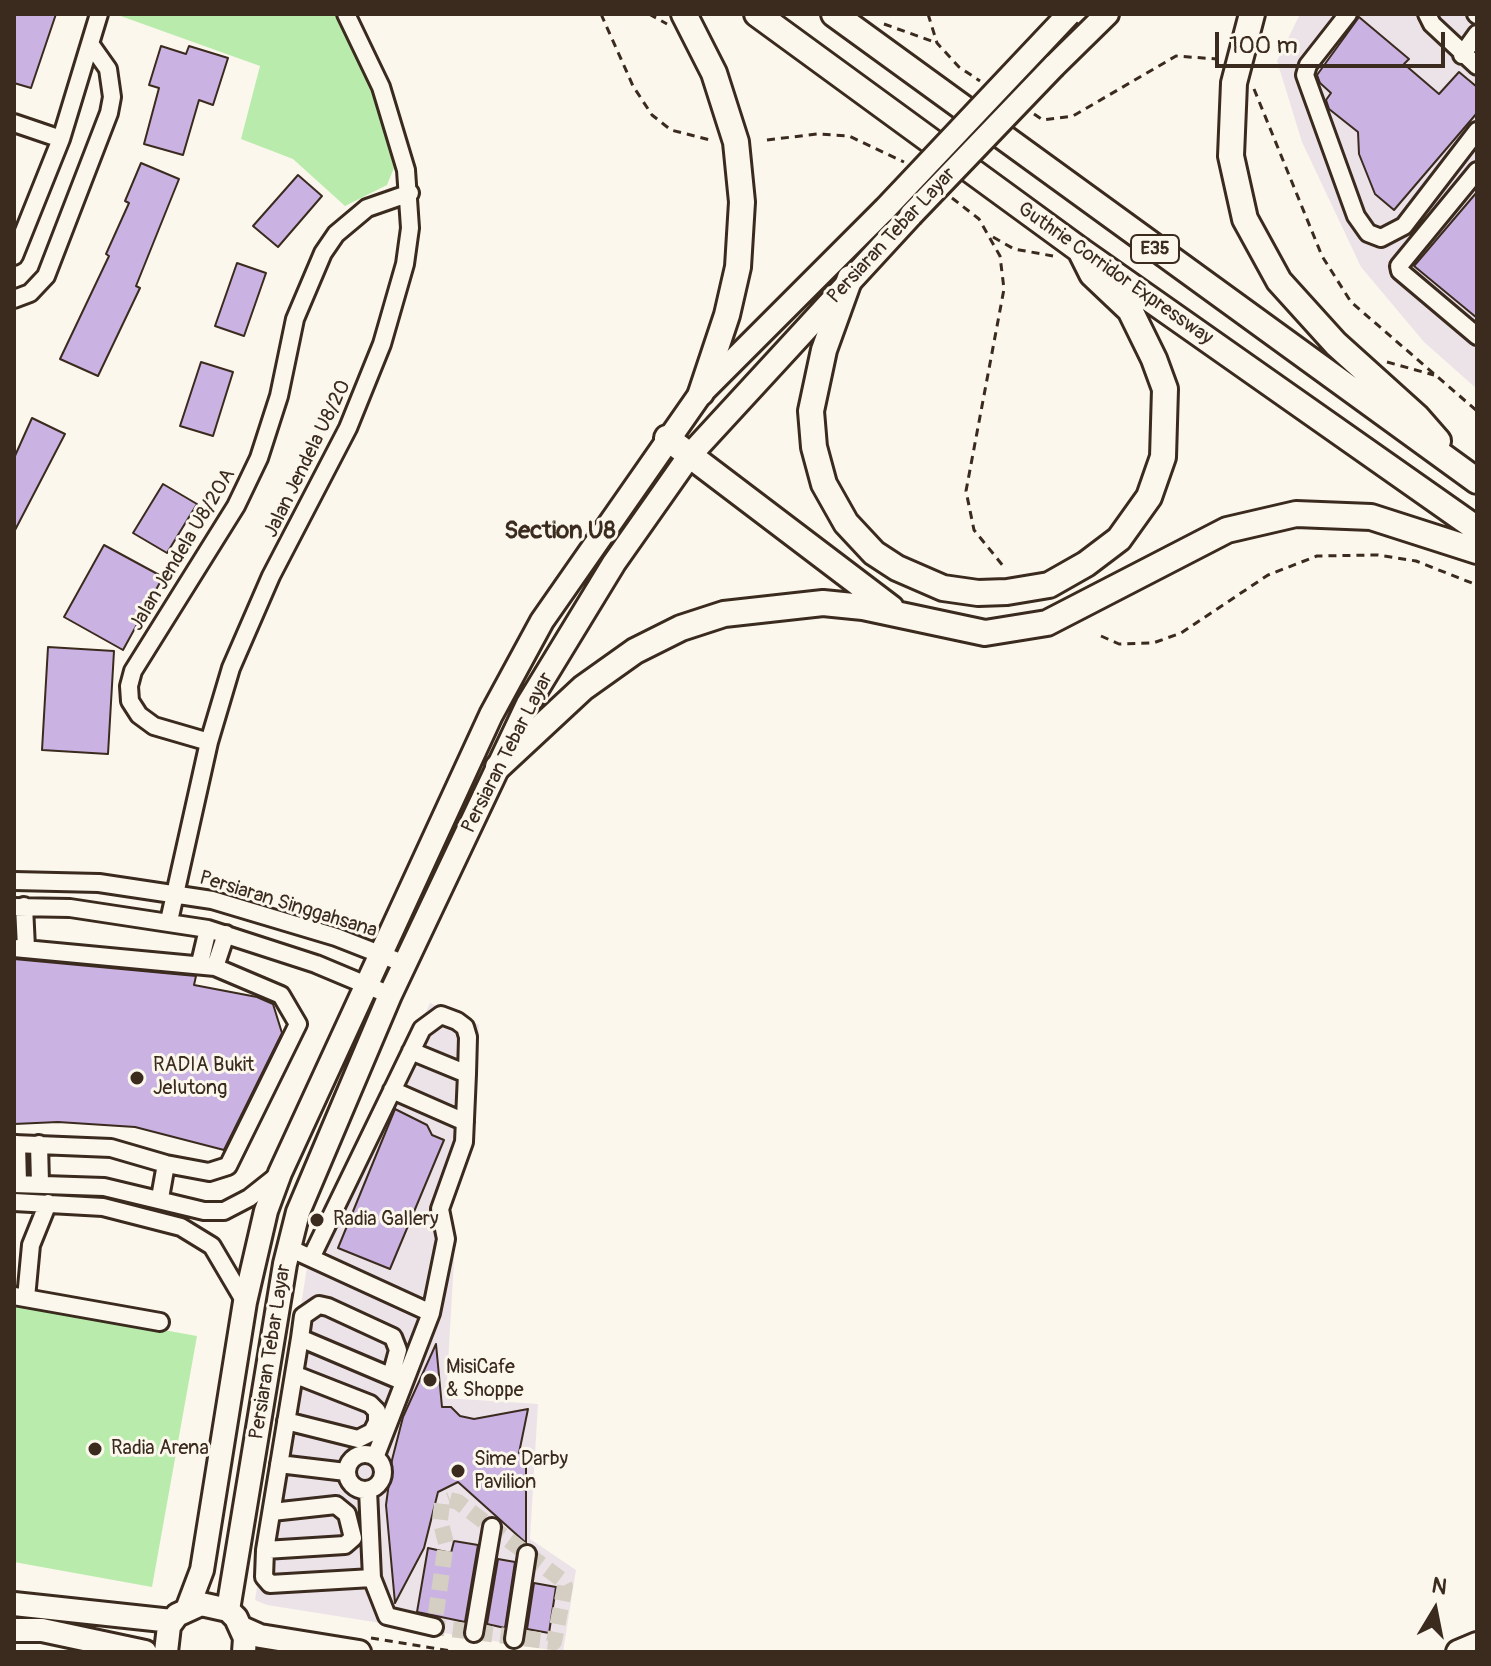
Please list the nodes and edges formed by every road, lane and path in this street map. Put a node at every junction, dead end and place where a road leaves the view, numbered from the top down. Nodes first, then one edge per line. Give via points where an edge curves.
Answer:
1 (99, 14) edge
2 (346, 14) edge
3 (601, 14) edge
4 (684, 14) edge
5 (757, 14) edge
6 (834, 14) edge
7 (1069, 14) edge
8 (1107, 14) edge
9 (1252, 14) edge
10 (1348, 14) edge
11 (1427, 14) edge
12 (868, 17) edge
13 (1477, 34) edge
14 (937, 43) dead end
15 (91, 45) junction
16 (1462, 55) junction
17 (908, 66) junction
18 (1477, 66) edge
19 (1253, 85) dead end
20 (14, 123) edge
21 (1477, 131) edge
22 (61, 139) junction
23 (710, 140) dead end
24 (767, 140) dead end
25 (910, 167) dead end
26 (1477, 171) edge
27 (410, 193) junction
28 (944, 193) dead end
29 (992, 237) junction
30 (1080, 250) junction
31 (14, 256) edge
32 (850, 278) junction
33 (14, 299) edge
34 (1477, 336) edge
35 (1383, 361) dead end
36 (1436, 376) junction
37 (701, 393) junction
38 (1477, 411) edge
39 (667, 438) junction
40 (690, 455) junction
41 (1470, 476) edge
42 (1477, 529) edge
43 (1477, 551) edge
44 (1004, 567) dead end
45 (1477, 585) edge
46 (906, 619) junction
47 (1101, 636) dead end
48 (209, 742) junction
49 (498, 767) junction
50 (14, 881) edge
51 (176, 893) junction
52 (19, 906) edge
53 (169, 921) junction
54 (208, 929) junction
55 (226, 934) junction
56 (20, 948) edge
57 (382, 953) junction
58 (405, 964) junction
59 (207, 965) junction
60 (368, 984) junction
61 (390, 995) junction
62 (411, 1051) junction
63 (467, 1074) junction
64 (392, 1090) junction
65 (465, 1122) junction
66 (16, 1144) edge
67 (39, 1144) junction
68 (166, 1164) junction
69 (280, 1173) junction
70 (40, 1183) junction
71 (16, 1184) edge
72 (160, 1198) junction
73 (14, 1202) edge
74 (48, 1203) junction
75 (289, 1248) junction
76 (311, 1258) junction
77 (22, 1259) edge
78 (20, 1297) edge
79 (245, 1302) junction
80 (431, 1313) junction
81 (160, 1322) dead end
82 (300, 1338) junction
83 (296, 1375) junction
84 (398, 1379) junction
85 (286, 1421) junction
86 (376, 1455) junction
87 (279, 1464) junction
88 (346, 1472) junction
89 (368, 1490) junction
90 (272, 1512) junction
91 (492, 1527) dead end
92 (265, 1550) junction
93 (527, 1554) dead end
94 (372, 1578) junction
95 (14, 1604) edge
96 (180, 1614) junction
97 (235, 1619) junction
98 (434, 1627) dead end
99 (14, 1630) edge
100 (474, 1633) dead end
101 (514, 1639) dead end
102 (1477, 1644) edge
103 (145, 1652) edge
104 (166, 1652) edge
105 (244, 1652) edge
106 (359, 1652) edge
107 (1458, 1652) edge

1 - 15 street
2 - 27 street, Jalan Jendela U8/20 via 381,87
3 - 23 path via 652,115 671,130
4 - 37 highway via 714,73 736,142 742,202 738,267
5 - 30 highway, Guthrie Corridor Expressway / E35
6 - 17 highway, E35
7 - 37 main road, Persiaran Tebar Layar, bridge
8 - 32 main road, Persiaran Tebar Layar, bridge
9 - 41 highway via 1234,83 1231,142 1245,219 1279,281
10 - 21 street via 1305,75 1356,216 1368,233 1381,238 1404,226
11 - 16 street
12 - 14 path
12 - 17 highway
13 - 16 street
15 - 22 street
15 - 33 street via 108,69 109,113 46,276 30,293
16 - 18 street
17 - 41 highway, E35
19 - 36 path via 1322,256 1351,302
20 - 22 street
22 - 31 street
24 - 25 path via 849,136
26 - 34 street via 1399,266
27 - 48 street, Jalan Jendela U8/20 via 405,264 377,357 348,428 248,626
27 - 48 street, Jalan Jendela U8/20A via 367,208 323,253 295,319 259,458 236,506 133,671 130,701 139,715 154,726
28 - 29 path via 979,219
29 - 30 path via 1040,256
29 - 44 path via 1004,289 966,491 974,530
30 - 32 highway via 1092,274 1130,310 1154,359 1165,389 1163,457 1149,497 1119,539 1049,585 1007,592 943,588 897,568 846,523 824,484 811,411 824,350
30 - 42 highway, Guthrie Corridor Expressway / E35
32 - 40 main road, Persiaran Tebar Layar
35 - 36 path
36 - 38 path
37 - 39 main road, Persiaran Tebar Layar
39 - 40 highway
39 - 57 main road, Persiaran Tebar Layar via 542,621 491,715
40 - 46 highway
40 - 49 main road, Persiaran Tebar Layar via 614,563 528,704
43 - 46 highway via 1371,517 1296,514 1227,530 1047,623 985,633
45 - 47 path via 1416,561 1378,555 1317,556 1268,575 1181,633 1153,643 1119,644
46 - 49 highway via 823,603 724,614 681,628 635,651 583,688
48 - 51 street, Jalan Jendela U8/20
49 - 58 main road, Persiaran Tebar Layar
50 - 51 street, Persiaran Singgahsana via 99,883
51 - 53 street, Jalan Jendela U8/20
51 - 57 street, Persiaran Singgahsana
52 - 53 street
52 - 56 street
53 - 54 street
54 - 55 street
54 - 59 street
55 - 59 street
55 - 60 street
56 - 59 street
57 - 58 street, Persiaran Singgahsana
57 - 60 main road, Persiaran Tebar Layar
58 - 61 main road, Persiaran Tebar Layar
59 - 68 street via 281,995 298,1024 228,1166 209,1172
60 - 61 street
60 - 69 main road, Persiaran Tebar Layar
61 - 75 main road, Persiaran Tebar Layar via 298,1212
62 - 63 street
62 - 63 street via 434,1017 457,1021 468,1037
62 - 64 street
63 - 65 street
64 - 65 street
64 - 76 street
65 - 80 street via 461,1151 440,1209 446,1239
66 - 67 street
66 - 71 street
67 - 68 street via 111,1148
67 - 70 street
68 - 72 street
69 - 72 street via 224,1211
69 - 79 main road, Persiaran Tebar Layar
70 - 71 street
70 - 72 street
73 - 74 street
74 - 77 street
74 - 79 street via 140,1214 201,1237 212,1246
75 - 76 street
75 - 97 main road, Persiaran Tebar Layar
76 - 80 street
77 - 78 street
78 - 81 street
79 - 96 main road, Persiaran Tebar Layar via 202,1570
80 - 84 street
82 - 83 street
82 - 84 street
82 - 84 street via 303,1316 319,1305 328,1307 393,1337
83 - 85 street
83 - 85 street via 370,1404 377,1422 372,1432 358,1439
84 - 86 street
85 - 87 street
86 - 88 street via 358,1457
86 - 89 street via 382,1474
87 - 88 street
87 - 90 street
88 - 89 street via 349,1485
89 - 94 street
90 - 92 street
90 - 92 street via 336,1505 347,1514 353,1538 345,1545
91 - 100 street
92 - 94 street via 264,1577 270,1584
93 - 101 street
94 - 98 street via 387,1616
95 - 96 main road
96 - 97 main road via 201,1604
96 - 104 main road, Persiaran Tebar Layar via 165,1635
97 - 105 main road, Persiaran Tebar Layar
97 - 106 main road via 260,1636
99 - 103 main road via 42,1630
102 - 107 main road

